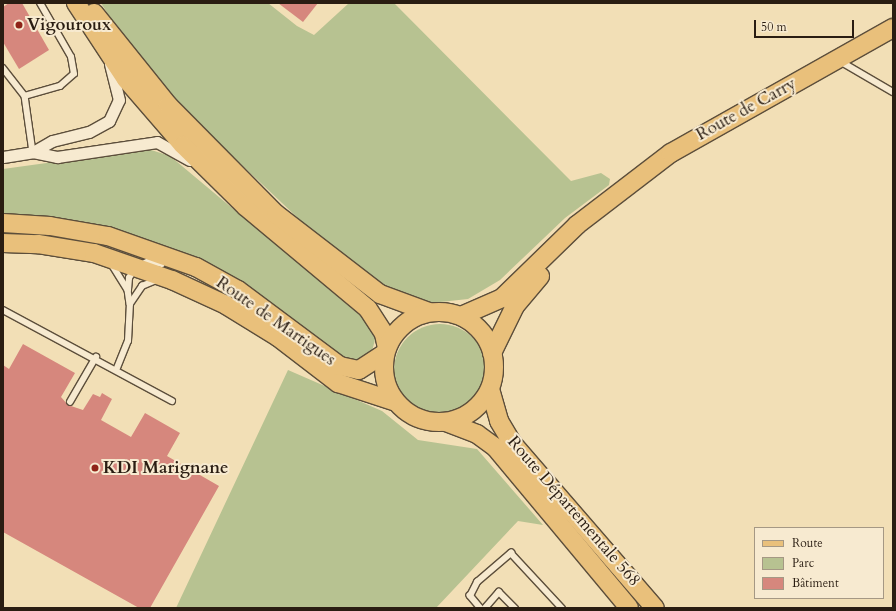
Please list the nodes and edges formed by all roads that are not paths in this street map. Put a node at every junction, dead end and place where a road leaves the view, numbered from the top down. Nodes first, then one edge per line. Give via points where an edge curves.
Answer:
1 (40, 3) edge
2 (76, 3) edge
3 (87, 3) edge
4 (893, 28) edge
5 (100, 42) junction
6 (837, 59) junction
7 (3, 68) edge
8 (893, 92) edge
9 (25, 96) junction
10 (33, 152) junction
11 (3, 157) edge
12 (223, 186) junction
13 (606, 202) junction
14 (3, 223) edge
15 (3, 243) edge
16 (94, 253) junction
17 (137, 268) junction
18 (171, 274) junction
19 (200, 278) dead end
20 (128, 290) junction
21 (238, 290) junction
22 (130, 304) junction
23 (3, 310) edge
24 (429, 312) junction
25 (461, 316) junction
26 (386, 351) junction
27 (492, 353) junction
28 (96, 357) junction
29 (117, 368) junction
30 (490, 389) junction
31 (172, 401) dead end
32 (70, 402) dead end
33 (396, 402) junction
34 (446, 422) junction
35 (546, 505) junction
36 (587, 526) junction
37 (480, 608) edge
38 (485, 608) edge
39 (515, 608) edge
40 (562, 608) edge
41 (619, 608) edge
42 (628, 608) edge
43 (644, 608) edge
44 (656, 608) edge

1 - 9 lane via 71,57 74,74 60,86
2 - 5 main road
3 - 24 main road via 168,105 276,214 380,294
4 - 6 main road, Route de Carry
5 - 10 street via 117,88 115,113 101,127 52,141
5 - 12 main road via 154,113
6 - 8 lane
6 - 13 main road, Route de Carry via 706,130
7 - 9 lane
9 - 10 lane
10 - 11 street
10 - 12 street via 57,157 157,142 169,146
12 - 26 main road via 368,309 384,334
13 - 25 main road, Route de Carry via 577,225 502,298
13 - 27 main road, Route de Carry via 515,306
14 - 21 main road, Route de Martigues via 50,226 108,236 196,267
15 - 16 main road, Route de Martigues via 38,244
16 - 17 main road, Route de Martigues
16 - 20 lane via 115,268
17 - 18 main road, Route de Martigues
17 - 20 lane via 129,278
18 - 22 lane via 148,282 136,291
18 - 33 main road, Route de Martigues via 259,325 338,384
19 - 21 lane
20 - 22 lane
21 - 26 main road, Route de Martigues via 340,366 359,370
22 - 29 lane via 128,341
23 - 28 lane
24 - 25 main road
24 - 26 main road via 403,325
25 - 27 main road via 479,330
26 - 33 main road via 387,387
27 - 30 main road via 494,371
28 - 29 lane
28 - 32 lane
29 - 31 lane
30 - 34 main road via 472,412
30 - 36 main road, Route Départementale 568 via 499,422 512,443
33 - 34 main road via 416,418
34 - 35 main road, Route Départementale 568 via 477,434 495,447
35 - 41 lane
35 - 42 main road, Route Départementale 568
36 - 43 lane
36 - 44 main road, Route Départementale 568
37 - 40 lane via 470,596 477,582 511,553
38 - 39 lane via 499,592

